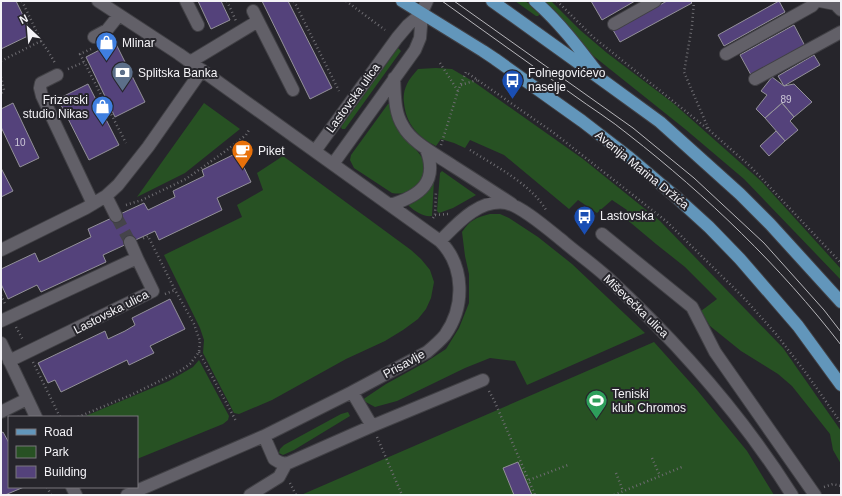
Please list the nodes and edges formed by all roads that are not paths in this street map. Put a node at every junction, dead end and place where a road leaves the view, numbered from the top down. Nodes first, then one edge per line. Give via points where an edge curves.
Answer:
1 (98, 1) edge
2 (186, 1) edge
3 (402, 1) edge
4 (427, 1) edge
5 (492, 1) edge
6 (535, 1) edge
7 (655, 1) edge
8 (816, 1) edge
9 (820, 1) edge
10 (836, 5) edge
11 (422, 14) junction
12 (119, 15) junction
13 (614, 24) dead end
14 (198, 25) dead end
15 (841, 32) edge
16 (94, 43) road end
17 (726, 54) dead end
18 (190, 62) junction
19 (202, 70) junction
20 (59, 74) road end
21 (394, 78) junction
22 (755, 79) dead end
23 (605, 82) junction
24 (292, 90) dead end
25 (426, 149) junction
26 (315, 152) junction
27 (333, 164) junction
28 (106, 196) junction
29 (93, 204) junction
30 (390, 205) junction
31 (516, 207) junction
32 (116, 216) tunnel mouth
33 (602, 234) dead end
34 (440, 241) junction
35 (130, 242) tunnel mouth
36 (1, 250) edge
37 (137, 258) junction
38 (827, 286) junction
39 (841, 294) edge
40 (841, 302) edge
41 (1, 321) edge
42 (1, 343) edge
43 (9, 361) junction
44 (483, 380) road end
45 (841, 385) edge
46 (352, 392) junction
47 (27, 399) junction
48 (1, 412) edge
49 (36, 416) edge
50 (372, 426) junction
51 (264, 436) junction
52 (286, 464) junction
53 (127, 495) edge
54 (250, 495) edge
55 (792, 495) edge
56 (815, 495) edge

1 - 12 street
2 - 14 street
3 - 11 main road, Avenija Marina Držića
4 - 11 street, Lastovska ulica
5 - 23 main road
6 - 23 main road via 573,40
7 - 13 street
8 - 17 street via 812,6
9 - 10 street
11 - 21 street, Lastovska ulica via 420,38 415,50
11 - 26 street, Lastovska ulica via 397,38
11 - 45 main road, Avenija Marina Držića via 483,51 576,117 676,197 740,259 798,326
12 - 16 street
12 - 18 street
15 - 22 street
18 - 19 street
18 - 24 street via 255,16
19 - 26 street
19 - 28 street via 148,147 118,186
20 - 29 street via 41,83 42,96
21 - 25 street via 399,119 403,127
21 - 27 street, Lastovska ulica
23 - 38 main road via 660,122 724,180 770,224
25 - 30 street via 431,167 426,184 412,197
25 - 31 street
26 - 27 street, Prisavlje
27 - 30 street, Prisavlje
28 - 29 street
28 - 32 street
29 - 36 street
30 - 34 street, Prisavlje
31 - 34 street, Miševečka ulica via 500,203 478,209 461,220
31 - 55 street, Miševečka ulica via 607,277 656,324 750,433
33 - 56 street via 692,307 715,352
34 - 46 street, Prisavlje via 452,257 460,283 457,310 452,323 445,335 427,352
35 - 37 street
37 - 41 street
37 - 43 street, Lastovska ulica via 153,291
38 - 39 street
38 - 40 main road
42 - 43 street
43 - 47 street
44 - 50 street
46 - 50 street
46 - 51 street, Prisavlje
47 - 48 street
47 - 49 street
50 - 52 street
51 - 52 street via 274,459
51 - 53 street, Prisavlje
52 - 54 street via 279,477

